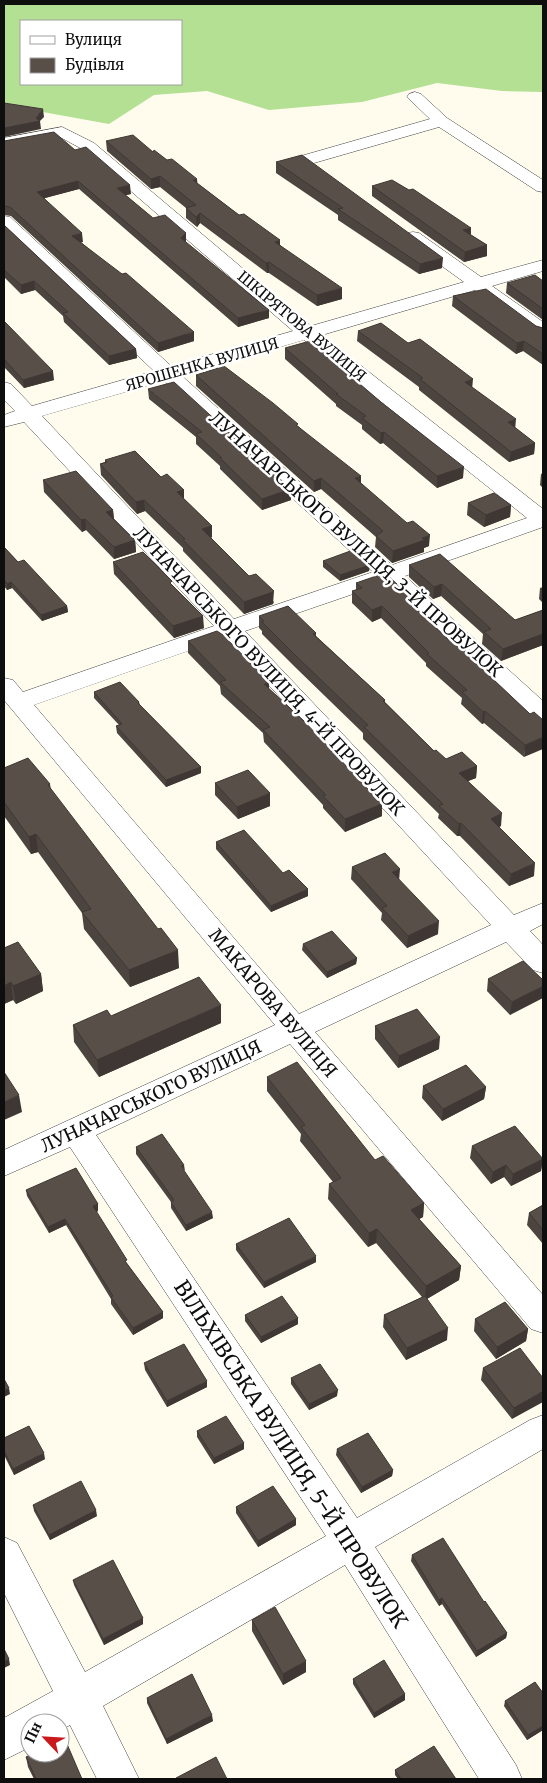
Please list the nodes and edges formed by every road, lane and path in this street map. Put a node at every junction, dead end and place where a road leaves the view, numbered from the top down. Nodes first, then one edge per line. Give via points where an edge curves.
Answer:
1 (415, 97) dead end
2 (441, 121) junction
3 (4, 143) edge
4 (323, 172) edge
5 (543, 187) edge
6 (4, 221) edge
7 (396, 225) edge
8 (543, 264) edge
9 (477, 283) junction
10 (543, 331) edge
11 (307, 333) junction
12 (168, 374) junction
13 (4, 388) edge
14 (29, 414) junction
15 (4, 421) edge
16 (543, 520) edge
17 (390, 574) junction
18 (228, 628) junction
19 (11, 693) edge
20 (543, 714) edge
21 (543, 913) edge
22 (510, 928) junction
23 (543, 963) edge
24 (294, 1028) junction
25 (76, 1131) junction
26 (4, 1164) edge
27 (543, 1319) edge
28 (543, 1431) edge
29 (351, 1542) junction
30 (4, 1555) edge
31 (78, 1699) junction
32 (53, 1713) edge
33 (20, 1731) edge
34 (4, 1740) edge
35 (119, 1779) edge
36 (502, 1779) edge

1 - 2 street
2 - 4 street via 307,160
2 - 5 street
3 - 11 street, ШКІРЯТОВА ВУЛИЦЯ via 62,132 88,146
6 - 12 street, ЛУНАЧАРСЬКОГО ВУЛИЦЯ, 3-Й ПРОВУЛОК
7 - 9 street
8 - 9 street, ЯРОШЕНКА ВУЛИЦЯ
9 - 10 street
9 - 11 street, ЯРОШЕНКА ВУЛИЦЯ
11 - 12 street, ЯРОШЕНКА ВУЛИЦЯ
11 - 16 street, ШКІРЯТОВА ВУЛИЦЯ
12 - 14 street, ЯРОШЕНКА ВУЛИЦЯ
12 - 17 street, ЛУНАЧАРСЬКОГО ВУЛИЦЯ, 3-Й ПРОВУЛОК
13 - 14 street, ЛУНАЧАРСЬКОГО ВУЛИЦЯ, 4-Й ПРОВУЛОК
14 - 15 street, ЯРОШЕНКА ВУЛИЦЯ
14 - 18 street, ЛУНАЧАРСЬКОГО ВУЛИЦЯ, 4-Й ПРОВУЛОК
16 - 17 street
17 - 18 street
17 - 20 street, ЛУНАЧАРСЬКОГО ВУЛИЦЯ, 3-Й ПРОВУЛОК
18 - 19 street
18 - 22 street, ЛУНАЧАРСЬКОГО ВУЛИЦЯ, 4-Й ПРОВУЛОК
19 - 24 street, МАКАРОВА ВУЛИЦЯ
21 - 22 street, ЛУНАЧАРСЬКОГО ВУЛИЦЯ
22 - 23 street, ЛУНАЧАРСЬКОГО ВУЛИЦЯ, 4-Й ПРОВУЛОК
22 - 24 street, ЛУНАЧАРСЬКОГО ВУЛИЦЯ
24 - 25 street, ЛУНАЧАРСЬКОГО ВУЛИЦЯ
24 - 27 street, МАКАРОВА ВУЛИЦЯ
25 - 26 street, ЛУНАЧАРСЬКОГО ВУЛИЦЯ
25 - 29 street, ВІЛЬХІВСЬКА ВУЛИЦЯ, 5-Й ПРОВУЛОК
28 - 29 street
29 - 31 street
29 - 36 street, ВІЛЬХІВСЬКА ВУЛИЦЯ, 5-Й ПРОВУЛОК
30 - 31 street
31 - 32 street
31 - 35 street
33 - 34 street

